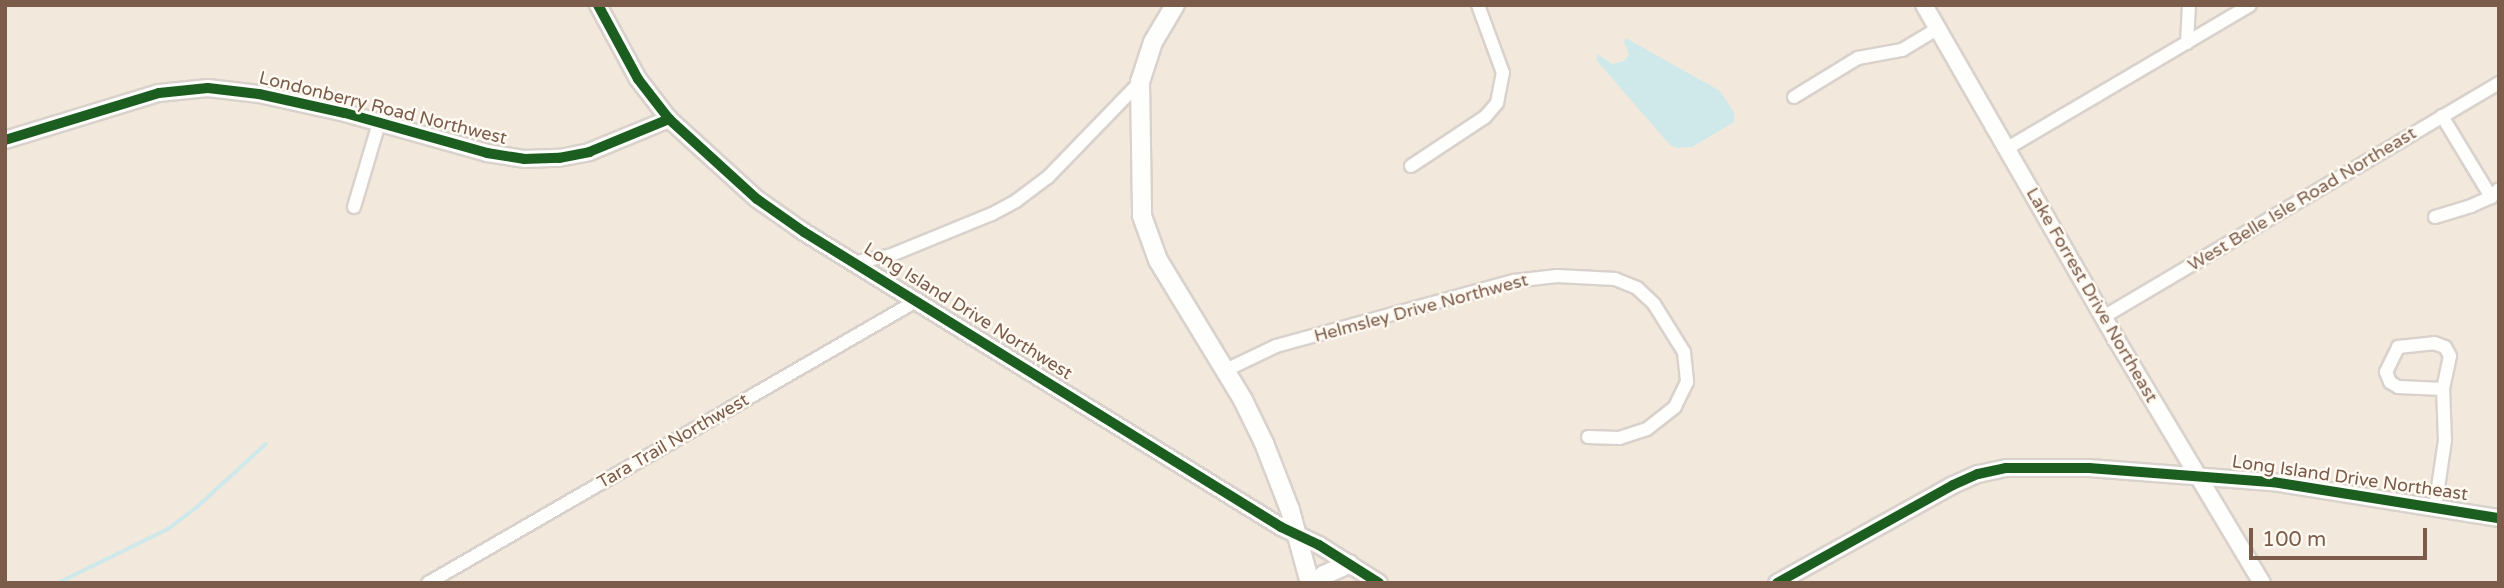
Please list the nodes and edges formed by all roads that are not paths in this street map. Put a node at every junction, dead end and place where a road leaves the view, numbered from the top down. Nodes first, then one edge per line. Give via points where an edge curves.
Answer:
1 (598, 5) edge
2 (1175, 5) edge
3 (1478, 5) edge
4 (1924, 5) edge
5 (2189, 5) edge
6 (2250, 5) edge
7 (1937, 29) junction
8 (2187, 43) junction
9 (1140, 82) junction
10 (2499, 83) edge
11 (1794, 97) dead end
12 (2442, 116) junction
13 (669, 119) junction
14 (379, 123) junction
15 (5, 141) edge
16 (2006, 149) junction
17 (1411, 166) dead end
18 (2495, 193) edge
19 (354, 207) dead end
20 (2435, 217) dead end
21 (857, 262) junction
22 (918, 300) junction
23 (2105, 316) junction
24 (1226, 370) junction
25 (2443, 389) junction
26 (1588, 437) dead end
27 (2196, 475) junction
28 (2435, 508) junction
29 (2499, 518) edge
30 (1297, 534) junction
31 (1349, 564) junction
32 (428, 583) edge
33 (1310, 583) edge
34 (1318, 583) edge
35 (1378, 583) edge
36 (1777, 583) edge
37 (2262, 583) edge

1 - 13 street, Long Island Drive Northwest via 638,79
2 - 9 main road via 1153,41
3 - 17 street via 1501,65 1503,85 1497,103 1485,117
4 - 7 street, Lake Forrest Drive Northeast
5 - 8 street
6 - 8 street
7 - 11 street via 1902,50 1858,58
7 - 16 street, Lake Forrest Drive Northeast
8 - 16 street
9 - 21 street via 1048,177 1016,201 889,256
9 - 24 main road via 1142,216 1158,260
10 - 12 street, West Belle Isle Road Northeast
12 - 18 street
12 - 23 street, West Belle Isle Road Northeast
13 - 14 street, Londonberry Road Northwest via 589,152 524,159
13 - 21 street, Long Island Drive Northwest via 757,198
14 - 15 street, Londonberry Road Northwest via 259,94 208,88 159,93
14 - 19 street
16 - 23 street, Lake Forrest Drive Northeast
18 - 20 street
21 - 22 street, Long Island Drive Northwest
22 - 30 street, Long Island Drive Northwest
22 - 32 street, Tara Trail Northwest
23 - 27 street, Lake Forrest Drive Northeast
24 - 26 street, Helmsley Drive Northwest via 1276,346 1514,281 1557,276 1615,279 1637,288 1654,304 1684,352 1687,383 1675,408 1647,429 1619,438
24 - 30 main road via 1264,443
25 - 25 street via 2398,387 2390,382 2386,372 2394,352 2406,345 2445,347 2450,361
25 - 28 street via 2445,440
27 - 28 street, Long Island Drive Northeast via 2273,482
27 - 36 street via 2038,466 1978,474 1878,524
27 - 37 street, Lake Forrest Drive Northeast
28 - 29 street, Long Island Drive Northeast
30 - 31 street, Long Island Drive Northwest
30 - 33 main road
31 - 34 main road via 1324,575
31 - 35 street, Long Island Drive Northwest

